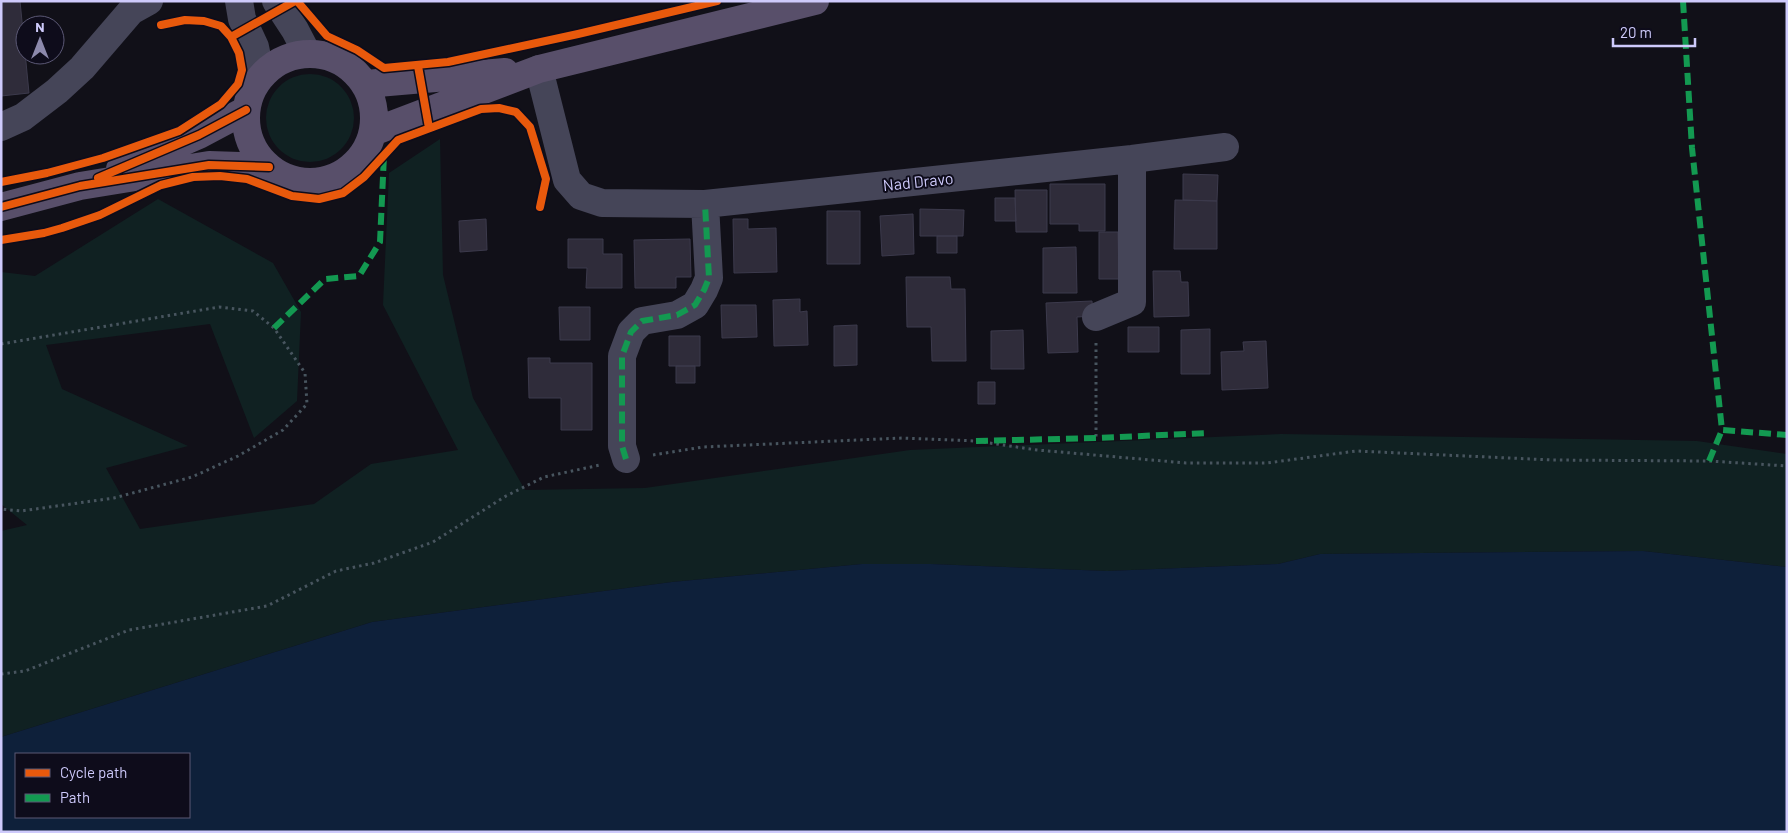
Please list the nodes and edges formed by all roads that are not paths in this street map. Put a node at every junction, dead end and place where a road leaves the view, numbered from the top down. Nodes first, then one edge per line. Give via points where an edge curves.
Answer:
1 (149, 1) edge
2 (238, 1) edge
3 (276, 1) edge
4 (815, 1) edge
5 (307, 53) junction
6 (538, 68) junction
7 (260, 76) junction
8 (366, 84) junction
9 (246, 110) junction
10 (1, 126) edge
11 (373, 132) junction
12 (1225, 147) dead end
13 (1132, 159) junction
14 (269, 166) junction
15 (80, 186) junction
16 (704, 204) junction
17 (1, 207) edge
18 (1096, 317) road end
19 (626, 459) road end

1 - 10 street via 131,11 82,68 57,91 23,117
2 - 7 street via 255,47
3 - 5 street
4 - 6 main road
5 - 7 main road via 289,56
5 - 8 main road via 341,61
6 - 8 main road
6 - 11 main road
6 - 16 street, Nad Dravo via 567,180 581,196 602,203
7 - 9 main road via 250,92
8 - 11 main road via 375,116
9 - 14 main road via 246,129 253,148
9 - 15 main road via 199,135
11 - 14 main road via 357,162 328,180 292,180
12 - 13 street, Nad Dravo
13 - 16 street, Nad Dravo
13 - 18 street via 1132,302
14 - 15 main road via 209,165
15 - 17 main road
16 - 19 street via 709,278 704,290 695,305 677,315 642,321 631,332 622,356 622,446

